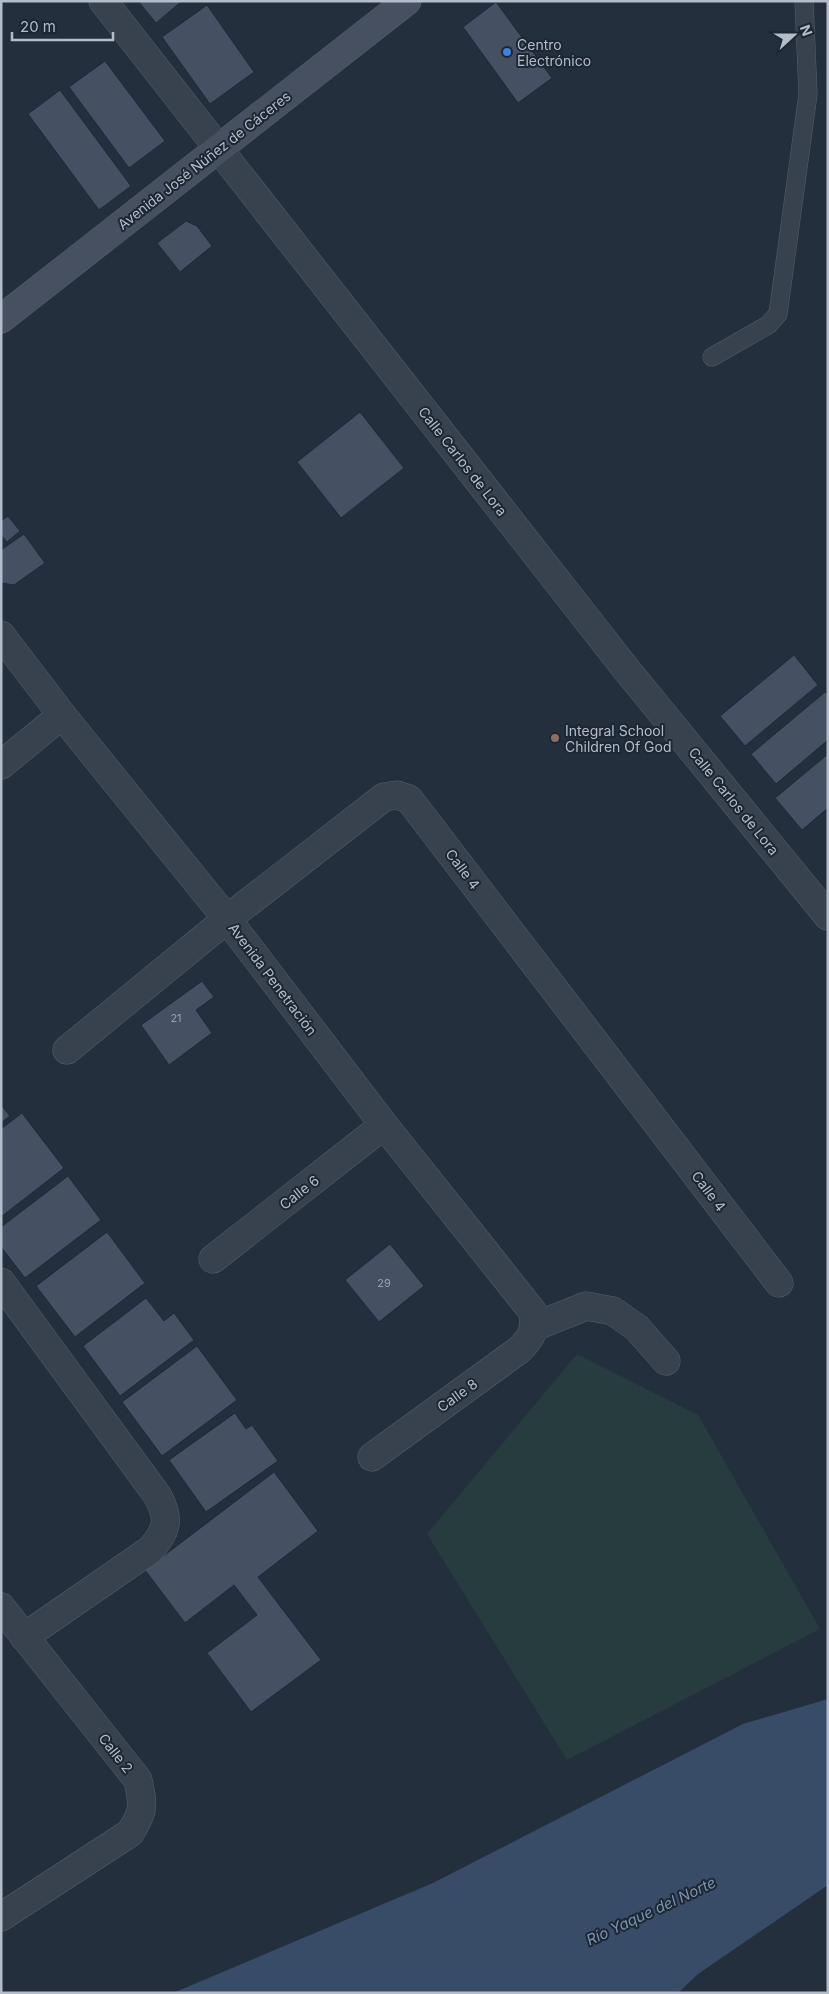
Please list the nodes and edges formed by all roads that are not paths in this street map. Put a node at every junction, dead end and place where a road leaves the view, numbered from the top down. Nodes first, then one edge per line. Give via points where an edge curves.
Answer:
1 (103, 1) edge
2 (407, 1) edge
3 (804, 1) edge
4 (220, 149) junction
5 (1, 318) edge
6 (712, 357) dead end
7 (1, 636) edge
8 (62, 715) junction
9 (1, 764) edge
10 (828, 916) edge
11 (227, 920) junction
12 (67, 1050) dead end
13 (384, 1125) junction
14 (213, 1259) dead end
15 (1, 1282) edge
16 (779, 1283) dead end
17 (534, 1327) junction
18 (666, 1362) dead end
19 (372, 1457) dead end
20 (1, 1607) edge
21 (24, 1637) junction
22 (1, 1917) edge

1 - 4 street, Calle Carlos de Lora
2 - 4 main road, Avenida José Núñez de Cáceres
3 - 6 lane via 808,94 778,314 768,325
4 - 5 main road, Avenida José Núñez de Cáceres
4 - 10 street, Calle Carlos de Lora via 626,669
7 - 8 street, Avenida Penetración
8 - 9 street
8 - 11 street, Avenida Penetración
11 - 12 street, Calle 4
11 - 13 street, Avenida Penetración
11 - 16 street, Calle 4 via 384,797 397,795 409,799
13 - 14 street, Calle 6
13 - 17 street, Avenida Penetración via 518,1290 533,1312
15 - 21 street via 157,1495 164,1507 166,1524 162,1536 150,1550
17 - 18 street via 586,1306 613,1311 637,1328
17 - 19 street, Calle 8 via 530,1338 519,1350
20 - 21 street, Calle 2
21 - 22 street, Calle 2 via 138,1780 143,1804 130,1833

